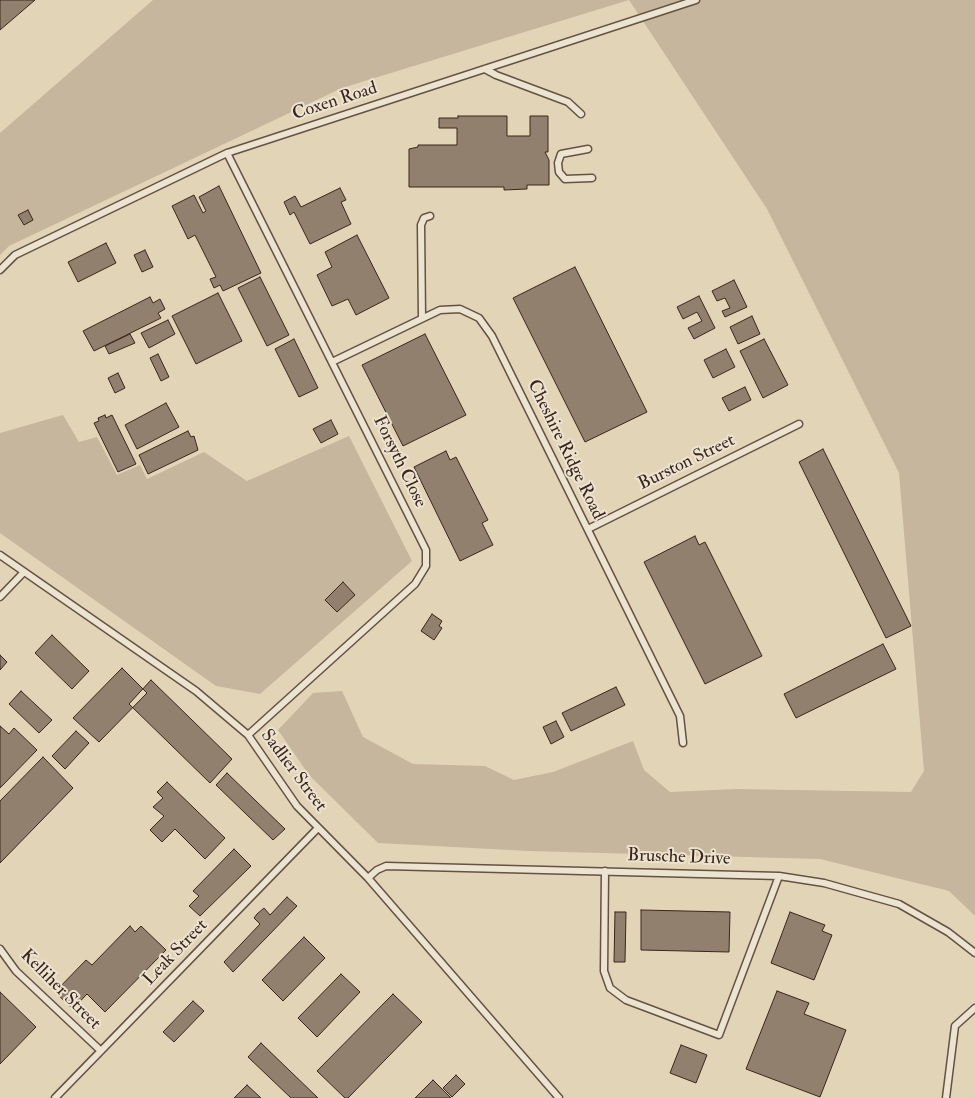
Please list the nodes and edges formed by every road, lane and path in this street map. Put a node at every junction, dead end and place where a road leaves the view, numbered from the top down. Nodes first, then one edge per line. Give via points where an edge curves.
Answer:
1 (696, 0) edge
2 (485, 69) junction
3 (581, 114) dead end
4 (588, 149) dead end
5 (227, 153) junction
6 (592, 178) dead end
7 (430, 216) dead end
8 (0, 270) edge
9 (422, 318) junction
10 (332, 362) junction
11 (799, 424) dead end
12 (588, 529) junction
13 (0, 555) edge
14 (24, 572) junction
15 (0, 597) edge
16 (248, 735) junction
17 (683, 743) dead end
18 (318, 828) junction
19 (605, 872) junction
20 (779, 876) junction
21 (368, 878) junction
22 (0, 949) edge
23 (975, 953) edge
24 (975, 1008) edge
25 (101, 1051) junction
26 (55, 1098) edge
27 (559, 1098) edge
28 (946, 1098) edge

1 - 2 lane, Coxen Road
2 - 3 lane via 568,102
2 - 5 lane, Coxen Road
4 - 6 lane via 562,154 559,172 565,179
5 - 8 lane, Coxen Road via 15,255
5 - 10 lane, Forsyth Close
7 - 9 lane via 424,218 421,225
9 - 10 lane, Cheshire Ridge Road
9 - 12 lane, Cheshire Ridge Road via 440,310 460,309 479,318 492,336
10 - 16 lane, Forsyth Close via 426,550 426,566 415,584
11 - 12 lane, Burston Street
12 - 17 lane, Cheshire Ridge Road via 680,716
13 - 14 lane, Sadlier Street
14 - 15 lane
14 - 16 lane, Sadlier Street via 196,691
16 - 18 lane, Sadlier Street via 297,806
18 - 21 lane, Sadlier Street
18 - 25 lane, Leak Street
19 - 20 lane, Brusche Drive
19 - 20 lane via 604,971 610,988 626,1000 719,1035
19 - 21 lane, Brusche Drive via 386,866
20 - 23 lane, Brusche Drive via 848,888 899,904 948,932
21 - 27 lane, Sadlier Street
22 - 25 lane, Kelliher Street via 16,971
24 - 28 lane via 955,1026
25 - 26 lane, Leak Street

